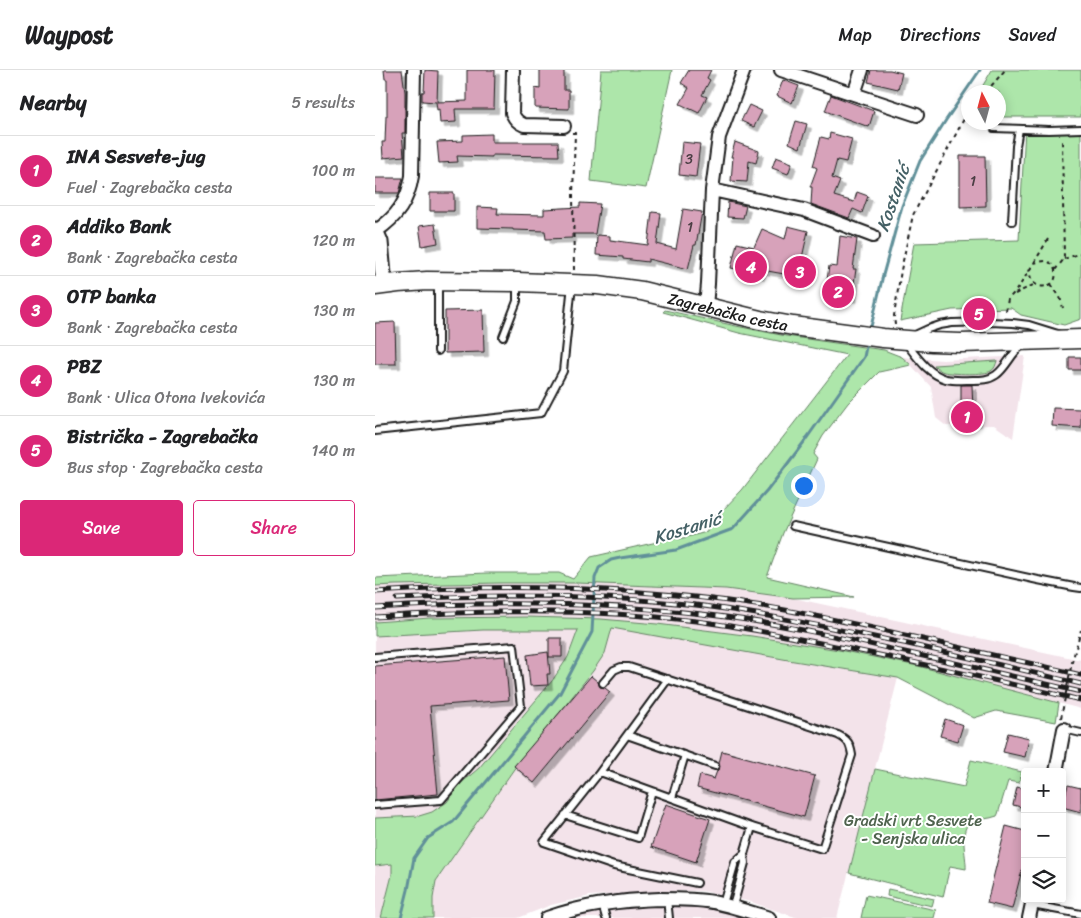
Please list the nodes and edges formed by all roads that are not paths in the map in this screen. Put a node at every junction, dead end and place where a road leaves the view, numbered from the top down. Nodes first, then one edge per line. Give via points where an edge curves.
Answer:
1 (414, 70) edge
2 (513, 70) edge
3 (744, 70) edge
4 (781, 70) edge
5 (862, 70) edge
6 (854, 94) junction
7 (917, 115) dead end
8 (564, 126) road end
9 (1006, 128) edge
10 (1019, 129) junction
11 (1081, 129) edge
12 (713, 190) junction
13 (1012, 221) dead end
14 (375, 231) edge
15 (873, 236) dead end
16 (573, 277) junction
17 (438, 281) junction
18 (517, 282) junction
19 (380, 285) edge
20 (706, 306) junction
21 (894, 335) junction
22 (503, 337) dead end
23 (1077, 339) edge
24 (1029, 341) junction
25 (438, 351) dead end
26 (375, 431) edge
27 (793, 526) dead end
28 (1081, 588) edge
29 (375, 657) edge
30 (668, 679) junction
31 (603, 683) dead end
32 (1062, 726) joint
33 (1081, 733) edge
34 (627, 735) junction
35 (685, 755) junction
36 (715, 766) dead end
37 (1057, 768) edge
38 (600, 772) junction
39 (652, 791) junction
40 (672, 798) junction
41 (375, 806) edge
42 (565, 815) junction
43 (752, 827) junction
44 (744, 854) junction
45 (697, 884) dead end
46 (667, 899) junction
47 (601, 904) junction
48 (728, 905) junction
49 (1031, 907) edge
50 (1081, 914) edge
51 (547, 918) edge
52 (606, 918) edge
53 (669, 918) edge
54 (769, 918) edge

1 - 14 street via 410,189 398,211
2 - 8 street via 512,113 515,119 524,125
3 - 12 street via 719,137
4 - 6 street
5 - 6 street
6 - 7 street
9 - 10 lane
10 - 11 lane
10 - 13 lane
12 - 15 street via 804,210
12 - 20 street
14 - 19 street via 380,242
16 - 18 main road, Zagrebačka cesta
16 - 20 main road, Zagrebačka cesta
16 - 26 lane via 563,371 541,413
17 - 18 main road, Zagrebačka cesta
17 - 19 main road, Zagrebačka cesta
17 - 25 lane
18 - 22 lane via 517,301
20 - 21 main road, Zagrebačka cesta via 793,326
21 - 23 lane via 952,323 990,322 1029,325
21 - 24 main road, Zagrebačka cesta via 961,343
21 - 24 lane via 937,375 957,380 994,377 1019,347
23 - 24 main road, Zagrebačka cesta
27 - 28 lane
29 - 41 lane via 514,646 521,706 441,800
30 - 31 lane via 621,667
30 - 34 lane
30 - 43 lane via 838,735 851,747 852,755 822,850
32 - 33 lane
32 - 37 street
34 - 35 lane
34 - 38 lane
35 - 36 lane
35 - 40 lane
38 - 39 lane
38 - 42 lane
39 - 40 lane
39 - 42 lane via 638,838
40 - 43 lane
42 - 45 lane via 544,842 614,866
43 - 44 lane
44 - 48 lane via 745,863
44 - 48 lane via 735,862
46 - 47 street
46 - 48 street
46 - 53 lane
47 - 51 street
47 - 52 lane
48 - 54 street
49 - 50 lane

